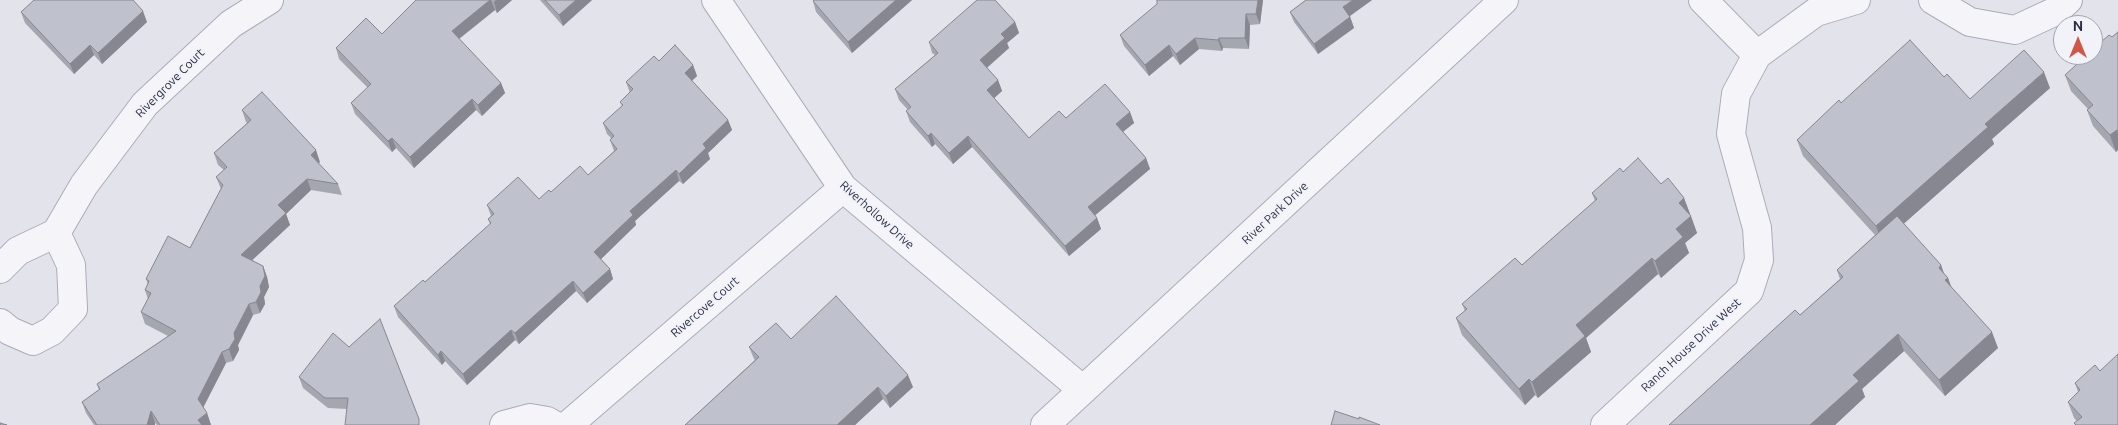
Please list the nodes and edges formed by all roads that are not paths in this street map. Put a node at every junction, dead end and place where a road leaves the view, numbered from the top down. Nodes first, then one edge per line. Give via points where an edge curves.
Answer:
1 (269, 0) edge
2 (716, 0) edge
3 (1504, 0) edge
4 (1703, 0) edge
5 (1856, 0) edge
6 (1933, 0) edge
7 (2068, 0) edge
8 (1811, 6) edge
9 (1757, 55) junction
10 (843, 188) junction
11 (56, 233) junction
12 (0, 269) edge
13 (0, 323) edge
14 (1083, 390) junction
15 (504, 425) edge
16 (554, 425) edge
17 (568, 425) edge
18 (1045, 425) edge
19 (1605, 425) edge

1 - 11 street, Rivergrove Court via 231,24 145,104 84,185
2 - 10 street, Riverhollow Drive
3 - 14 street, River Park Drive
4 - 9 street
5 - 8 street, Ranch House Drive West
6 - 7 street via 1970,22 2015,30 2056,11
8 - 9 street, Ranch House Drive West
9 - 19 street, Ranch House Drive West via 1736,94 1731,134 1757,228 1759,260 1749,291
10 - 14 street, Riverhollow Drive
10 - 17 street, Rivercove Court
11 - 12 street via 18,251
11 - 13 street via 71,265 73,309 52,332 33,341 10,332
14 - 18 street, River Park Drive
15 - 16 street via 530,418

